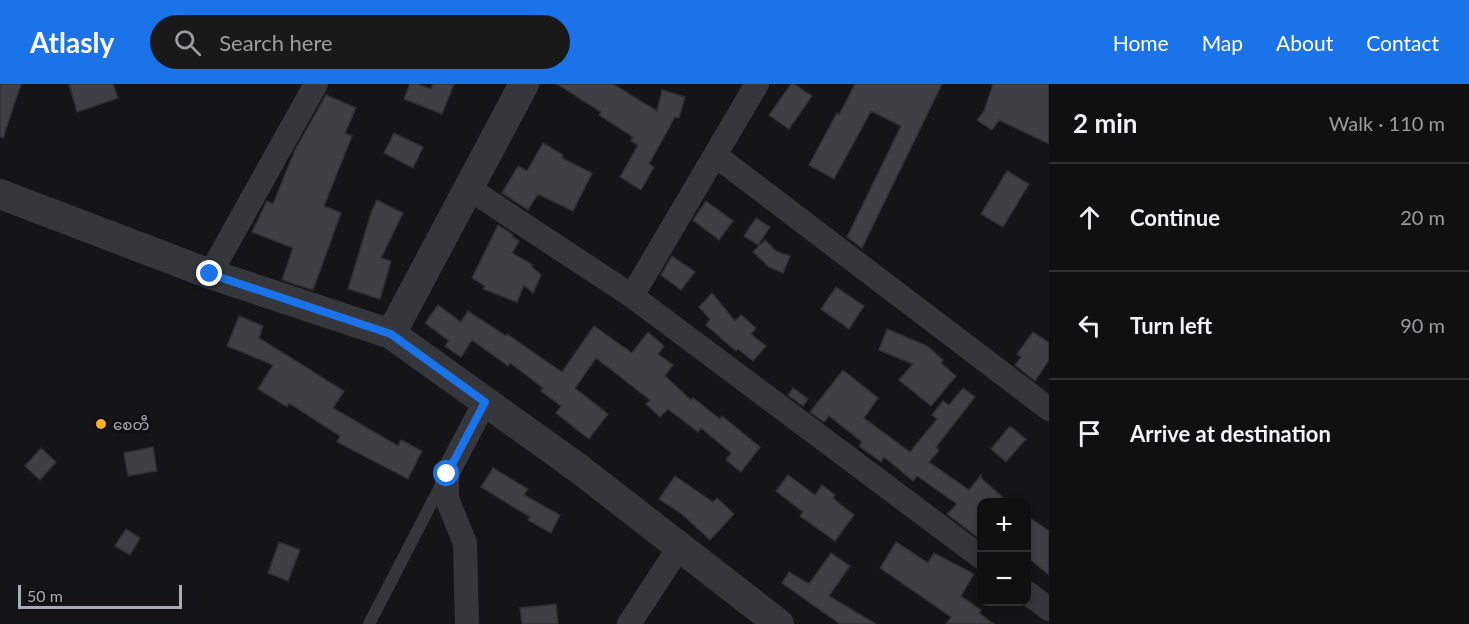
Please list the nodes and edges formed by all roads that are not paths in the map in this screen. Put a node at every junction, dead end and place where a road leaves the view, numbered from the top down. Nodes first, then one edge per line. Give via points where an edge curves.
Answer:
1 (316, 84) edge
2 (524, 84) edge
3 (757, 84) edge
4 (715, 155) junction
5 (468, 188) junction
6 (0, 194) edge
7 (210, 274) junction
8 (632, 296) junction
9 (391, 334) junction
10 (485, 402) junction
11 (1049, 409) edge
12 (447, 474) junction
13 (680, 546) junction
14 (977, 555) edge
15 (1031, 596) edge
16 (1049, 609) edge
17 (369, 624) edge
18 (467, 624) edge
19 (629, 624) edge
20 (779, 624) edge

1 - 7 street
2 - 5 street
3 - 4 street
4 - 8 street
4 - 11 street
5 - 8 street
5 - 9 street
6 - 7 street
7 - 9 street
8 - 14 street
9 - 10 street
10 - 12 street
10 - 13 street
12 - 17 lane
12 - 18 street via 447,498 465,543
13 - 19 street
13 - 20 street
15 - 16 street

